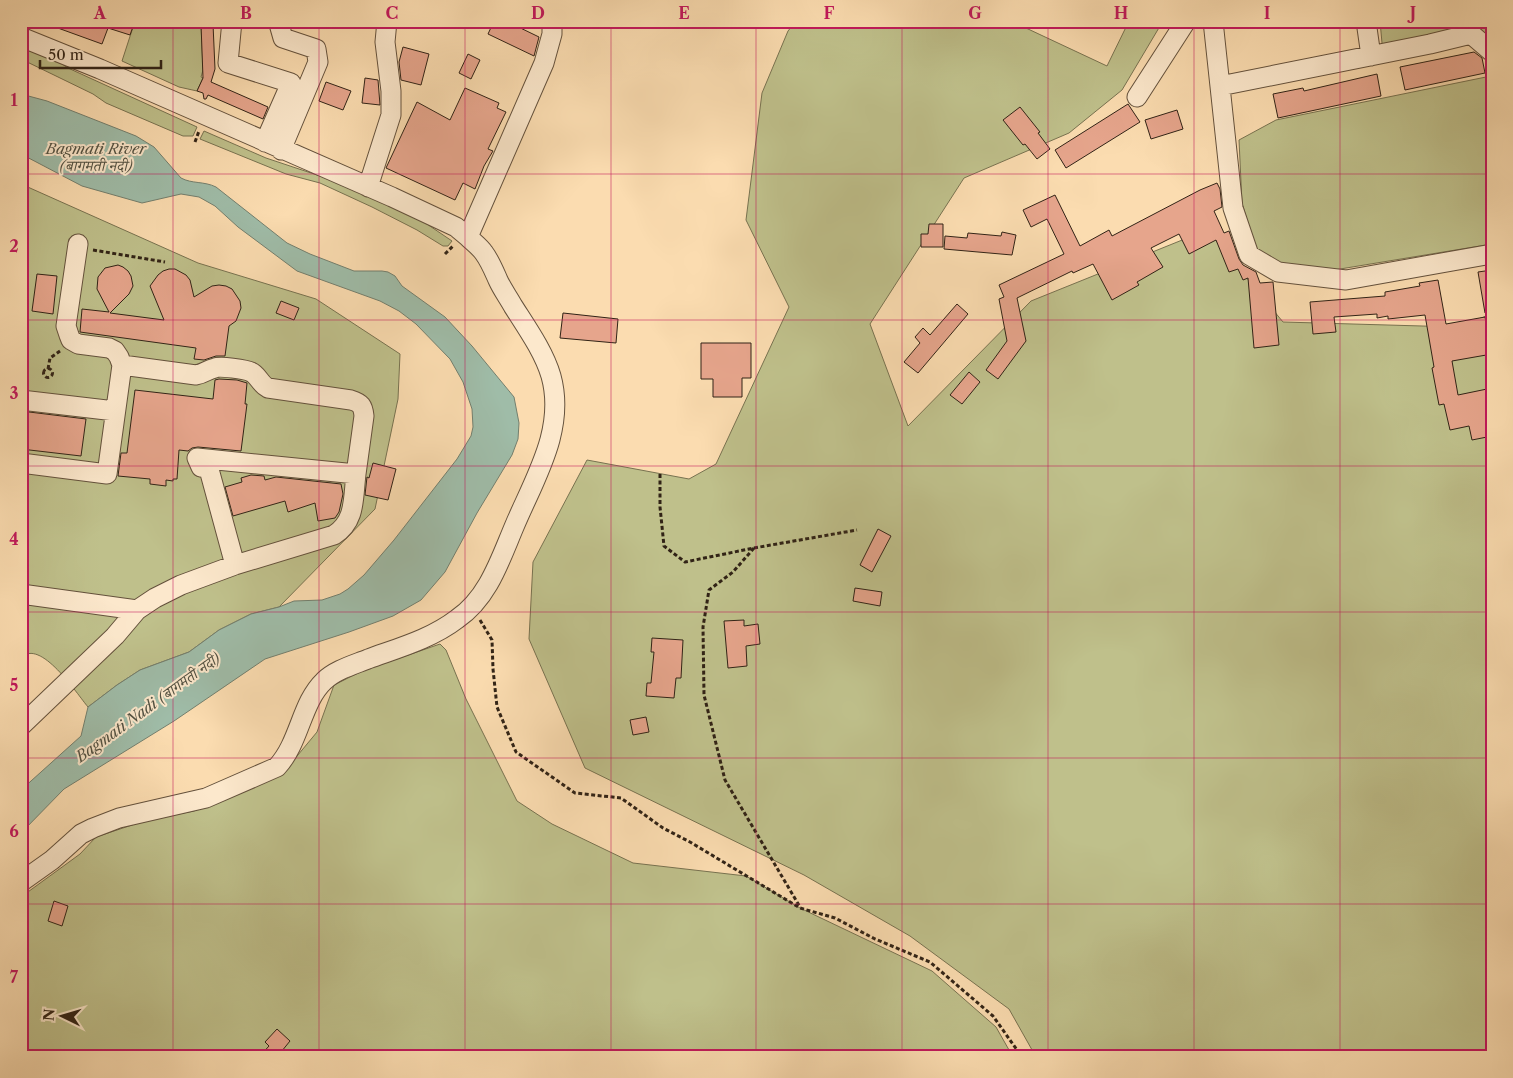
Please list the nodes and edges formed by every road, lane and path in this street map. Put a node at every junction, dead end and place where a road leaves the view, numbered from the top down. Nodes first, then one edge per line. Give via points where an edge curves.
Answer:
1 (232, 21) edge
2 (279, 21) edge
3 (387, 21) edge
4 (552, 21) edge
5 (1186, 21) edge
6 (1213, 21) edge
7 (1366, 21) edge
8 (21, 37) edge
9 (1492, 52) edge
10 (1371, 56) junction
11 (1220, 86) junction
12 (1137, 98) dead end
13 (273, 146) junction
14 (368, 187) junction
15 (468, 237) junction
16 (78, 246) joint
17 (1492, 254) edge
18 (165, 262) dead end
19 (71, 340) junction
20 (122, 365) junction
21 (48, 369) dead end
22 (21, 400) edge
23 (115, 411) junction
24 (21, 462) edge
25 (356, 474) junction
26 (660, 474) dead end
27 (857, 530) dead end
28 (754, 548) junction
29 (235, 565) junction
30 (21, 594) edge
31 (473, 607) junction
32 (137, 610) junction
33 (21, 726) edge
34 (21, 882) edge
35 (800, 908) junction
36 (1022, 1057) edge

1 - 13 street via 228,63 291,83
2 - 13 street via 283,38 316,48 318,62
3 - 14 street via 385,42 391,115
4 - 15 street via 544,63
5 - 12 street
6 - 11 street
7 - 10 street
8 - 13 street
9 - 10 street via 1471,34
10 - 11 street
11 - 17 street via 1232,208 1249,255 1278,272 1346,280
13 - 14 street
14 - 15 street via 456,227
15 - 31 street via 484,253 537,344 551,376 555,408 551,437 539,473 498,565
16 - 18 path
16 - 19 street via 66,326
19 - 20 street via 109,348 115,351
19 - 21 path via 50,358
20 - 23 street
20 - 25 street via 196,375 218,367 251,372 268,388 359,403 364,416
22 - 23 street
23 - 24 street via 107,474
25 - 29 street via 352,515 342,530
25 - 29 street via 197,458 210,473
26 - 28 path via 664,546 686,562
27 - 28 path
28 - 35 path via 733,572 709,590 703,627 704,695 725,780
29 - 32 street via 181,585
30 - 32 street
31 - 34 street via 433,634 349,666 323,681 313,695 292,746 277,767 206,798 119,818 93,828
31 - 35 path via 492,640 497,707 516,752 575,793 621,798 663,828
32 - 33 street via 115,636
35 - 36 path via 835,918 930,962 993,1016

